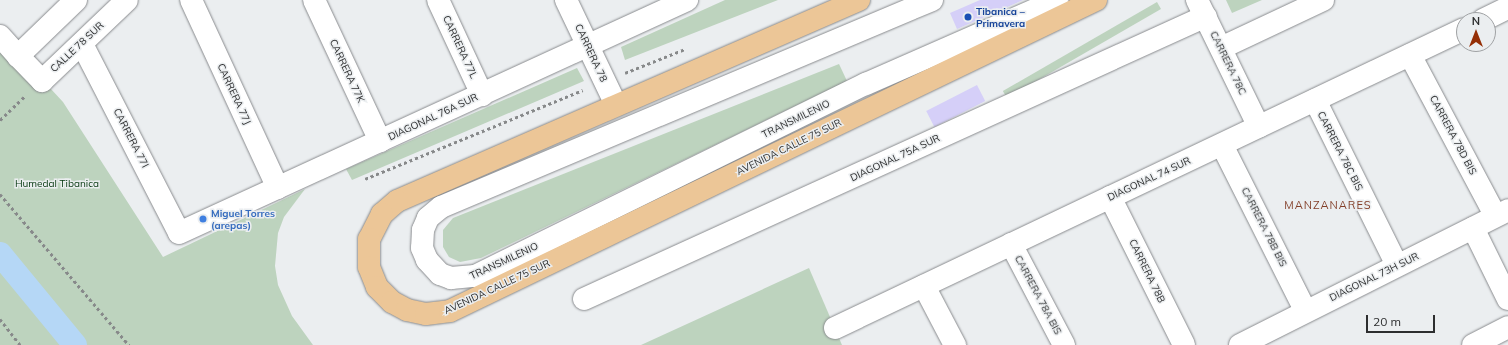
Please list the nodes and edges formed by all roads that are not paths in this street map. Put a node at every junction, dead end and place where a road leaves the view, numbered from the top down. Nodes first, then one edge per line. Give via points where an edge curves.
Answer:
1 (76, 0) edge
2 (127, 0) edge
3 (191, 0) edge
4 (314, 0) edge
5 (438, 0) edge
6 (566, 0) edge
7 (687, 0) edge
8 (859, 0) edge
9 (932, 0) edge
10 (1057, 0) edge
11 (1096, 0) edge
12 (1323, 0) edge
13 (1201, 8) edge
14 (1508, 8) edge
15 (1496, 14) edge
16 (1456, 33) edge
17 (0, 36) edge
18 (82, 44) junction
19 (588, 46) junction
20 (1221, 48) junction
21 (1410, 55) junction
22 (18, 56) junction
23 (482, 95) junction
24 (1315, 100) junction
25 (616, 105) junction
26 (1259, 127) junction
27 (380, 141) junction
28 (1222, 144) junction
29 (278, 188) junction
30 (1110, 197) junction
31 (1502, 212) edge
32 (1473, 228) junction
33 (179, 233) joint
34 (1011, 244) junction
35 (1397, 265) junction
36 (924, 286) junction
37 (584, 299) dead end
38 (1508, 299) edge
39 (1305, 310) junction
40 (1508, 327) edge
41 (835, 328) dead end
42 (955, 345) edge
43 (1064, 345) edge
44 (1184, 345) edge
45 (1240, 345) edge
46 (1473, 345) edge

1 - 22 street
2 - 18 street, CALLE 78 SUR
3 - 29 street, CARRERA 77J
4 - 27 street, CARRERA 77K
5 - 23 street, CARRERA 77L
6 - 19 street, CARRERA 78
7 - 19 street, DIAGONAL 76A SUR
8 - 25 main road, AVENIDA CALLE 75 SUR
9 - 10 street, TRANSMILENIO via 441,207 428,218 423,230 422,248 426,260 440,274 451,278 476,276 866,84
11 - 25 main road, AVENIDA CALLE 75 SUR via 450,311 426,314 407,310 392,302 377,287 368,258 369,239 378,220 392,205
12 - 20 street
13 - 20 street, CARRERA 78C
13 - 37 street, DIAGONAL 75A SUR
14 - 15 street
16 - 21 street, DIAGONAL 74 SUR
17 - 22 street, CALLE 78 SUR
18 - 22 street, CALLE 78 SUR via 42,81
18 - 33 street, CARRERA 77I
19 - 23 street, DIAGONAL 76A SUR
19 - 25 street, CARRERA 78
20 - 26 street, CARRERA 78C
21 - 24 street, DIAGONAL 74 SUR
21 - 31 street, CARRERA 78D BIS
23 - 27 street, DIAGONAL 76A SUR
24 - 26 street, DIAGONAL 74 SUR
24 - 35 street, CARRERA 78C BIS
26 - 28 street, DIAGONAL 74 SUR
27 - 29 street, DIAGONAL 76A SUR
28 - 30 street, DIAGONAL 74 SUR
28 - 39 street, CARRERA 78B BIS
29 - 33 street, DIAGONAL 76A SUR
30 - 34 street, DIAGONAL 74 SUR
30 - 44 street, CARRERA 78B
31 - 32 street, DIAGONAL 73H SUR
32 - 35 street, DIAGONAL 73H SUR
32 - 38 street
34 - 36 street, DIAGONAL 74 SUR
34 - 43 street, CARRERA 78A BIS
35 - 39 street, DIAGONAL 73H SUR
36 - 41 street, DIAGONAL 74 SUR
36 - 42 street
39 - 45 street, DIAGONAL 73H SUR
40 - 46 street

